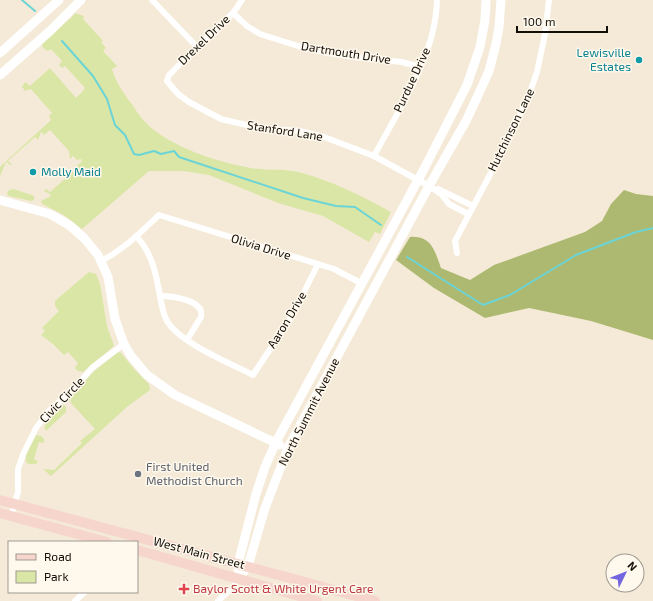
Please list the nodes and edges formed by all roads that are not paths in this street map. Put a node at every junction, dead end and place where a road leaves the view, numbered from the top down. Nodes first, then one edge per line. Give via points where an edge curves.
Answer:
1 (59, 0) edge
2 (81, 0) edge
3 (152, 0) edge
4 (242, 0) edge
5 (437, 0) edge
6 (486, 0) edge
7 (501, 0) edge
8 (549, 0) edge
9 (233, 13) junction
10 (197, 47) junction
11 (0, 53) edge
12 (420, 67) junction
13 (0, 75) edge
14 (167, 81) joint
15 (374, 156) junction
16 (418, 180) junction
17 (429, 186) junction
18 (0, 200) edge
19 (472, 206) junction
20 (468, 214) junction
21 (136, 236) junction
22 (457, 253) dead end
23 (101, 261) junction
24 (318, 264) junction
25 (361, 283) junction
26 (378, 283) junction
27 (160, 296) junction
28 (187, 340) junction
29 (124, 344) junction
30 (276, 442) junction
31 (288, 448) junction
32 (0, 500) edge
33 (15, 504) junction
34 (0, 513) edge
35 (11, 516) junction
36 (103, 541) edge
37 (138, 550) edge
38 (243, 565) junction
39 (238, 579) junction
40 (85, 593) edge
41 (75, 601) edge
42 (218, 601) edge
43 (317, 601) edge
44 (375, 601) edge

1 - 11 main road
2 - 13 main road
3 - 10 street
4 - 9 street, Drexel Drive
5 - 12 street, Purdue Drive via 431,39
6 - 16 main road, North Summit Avenue via 480,47 467,85
7 - 17 main road, North Summit Avenue via 499,27 488,71 466,121
8 - 19 street, Hutchinson Lane via 545,34 530,92
9 - 10 street, Drexel Drive
9 - 12 street, Dartmouth Drive via 260,34 301,46
10 - 14 street, Drexel Drive via 169,75
12 - 15 street, Purdue Drive
14 - 15 street, Stanford Lane via 188,102 221,119 258,128 300,131
15 - 16 street, Stanford Lane
16 - 17 street, Stanford Lane
16 - 25 main road, North Summit Avenue
17 - 19 street, Stanford Lane
17 - 20 street, Stanford Lane via 441,194 449,204
17 - 26 main road, North Summit Avenue
18 - 23 main road via 50,214 69,225 84,238
19 - 20 street, Hutchinson Lane
20 - 22 street, Hutchinson Lane via 455,241
21 - 23 street
21 - 24 street, Olivia Drive via 159,215
21 - 27 street via 151,260
23 - 29 main road via 108,277 115,319
24 - 25 street, Olivia Drive via 340,271
24 - 28 street, Aaron Drive via 292,316 253,375
25 - 26 main road
25 - 30 main road, North Summit Avenue
26 - 31 main road, North Summit Avenue
27 - 28 street via 166,320 173,330
27 - 28 street via 174,298 200,308 201,317
29 - 30 main road via 147,375 175,395
29 - 33 street, Civic Circle via 93,367 49,411 36,428 18,469
30 - 31 main road
30 - 38 main road, North Summit Avenue via 256,494
31 - 38 main road, North Summit Avenue
32 - 33 main road, West Main Street
33 - 35 street, Civic Circle
33 - 38 main road, West Main Street
34 - 35 main road
35 - 36 main road
37 - 39 main road, West Main Street
38 - 39 main road, North Summit Avenue
38 - 44 main road, West Main Street
39 - 42 street
39 - 43 main road, West Main Street
40 - 41 street

